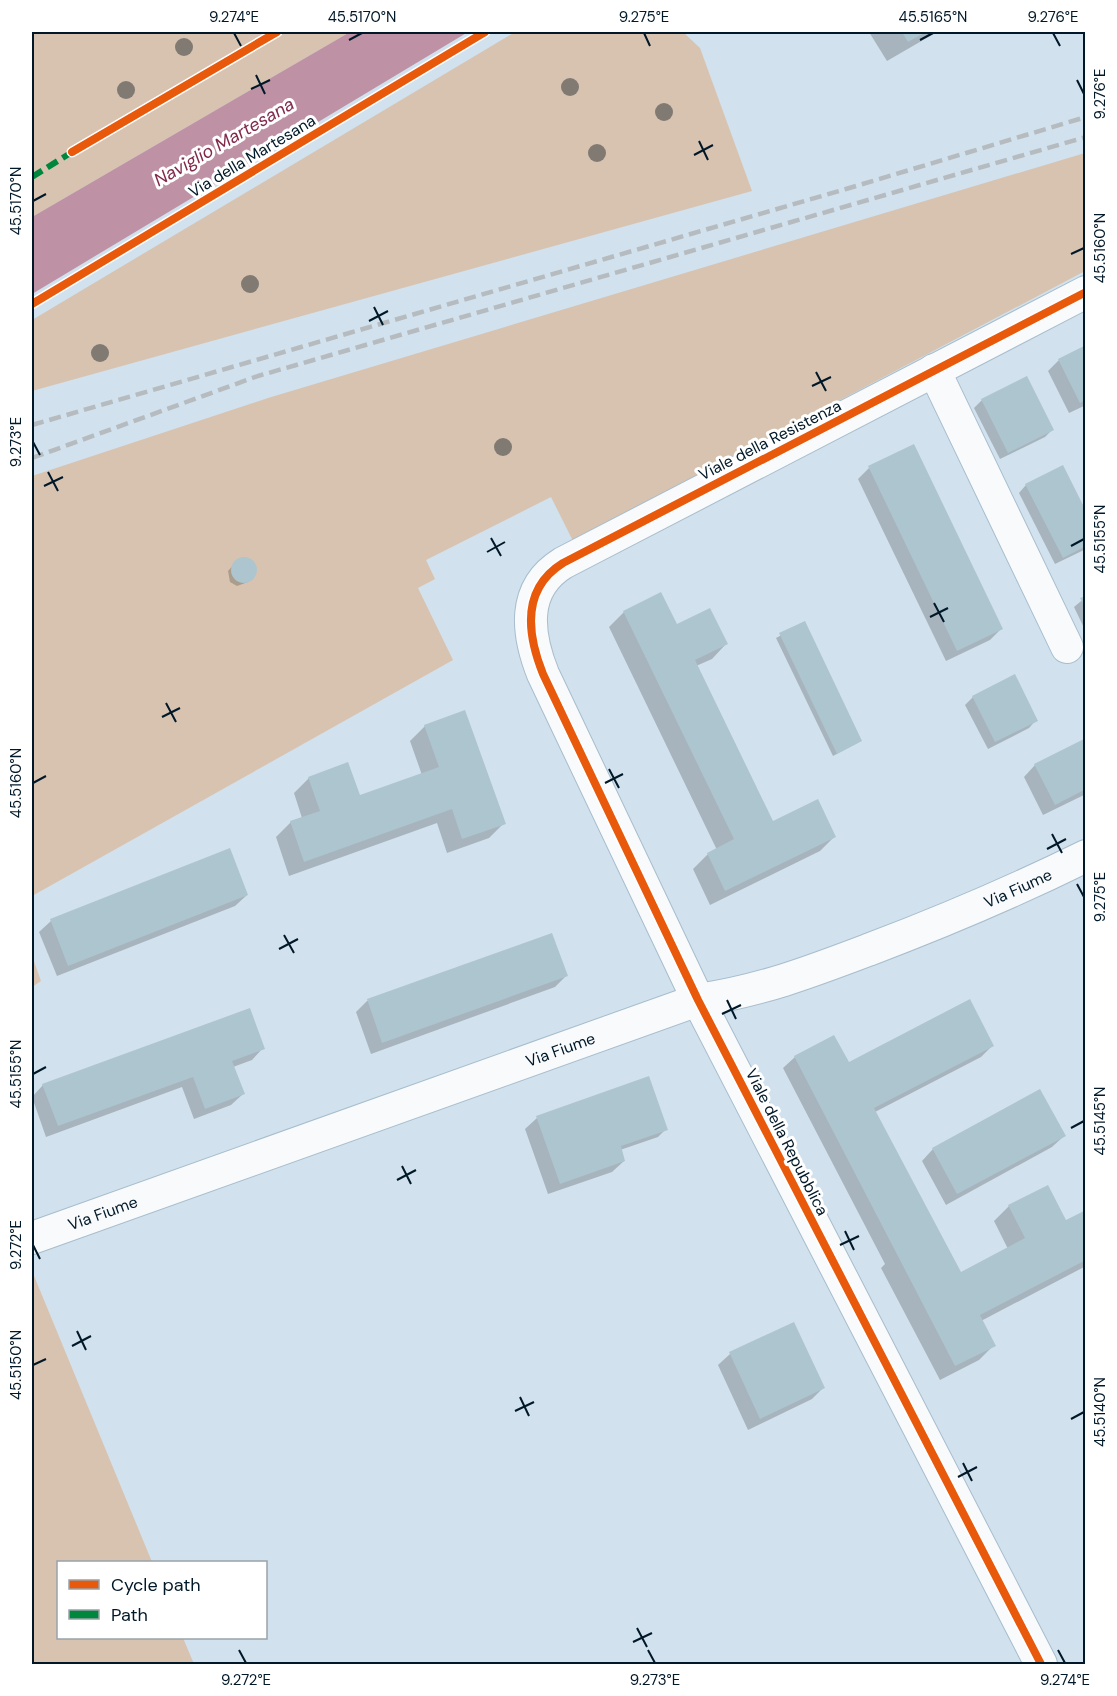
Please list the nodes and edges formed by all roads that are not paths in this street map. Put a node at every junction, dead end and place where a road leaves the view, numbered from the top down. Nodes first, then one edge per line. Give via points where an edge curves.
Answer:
1 (1086, 292) edge
2 (934, 370) junction
3 (1067, 647) dead end
4 (536, 658) joint
5 (1086, 856) edge
6 (698, 1000) junction
7 (32, 1238) edge
8 (1041, 1665) edge

1 - 2 street, Viale della Resistenza
2 - 3 street
2 - 4 street, Viale della Resistenza via 553,569 542,583 531,613 530,635
4 - 6 street, Viale della Repubblica
5 - 6 street, Via Fiume via 972,909 790,979
6 - 7 street, Via Fiume
6 - 8 street, Viale della Repubblica

